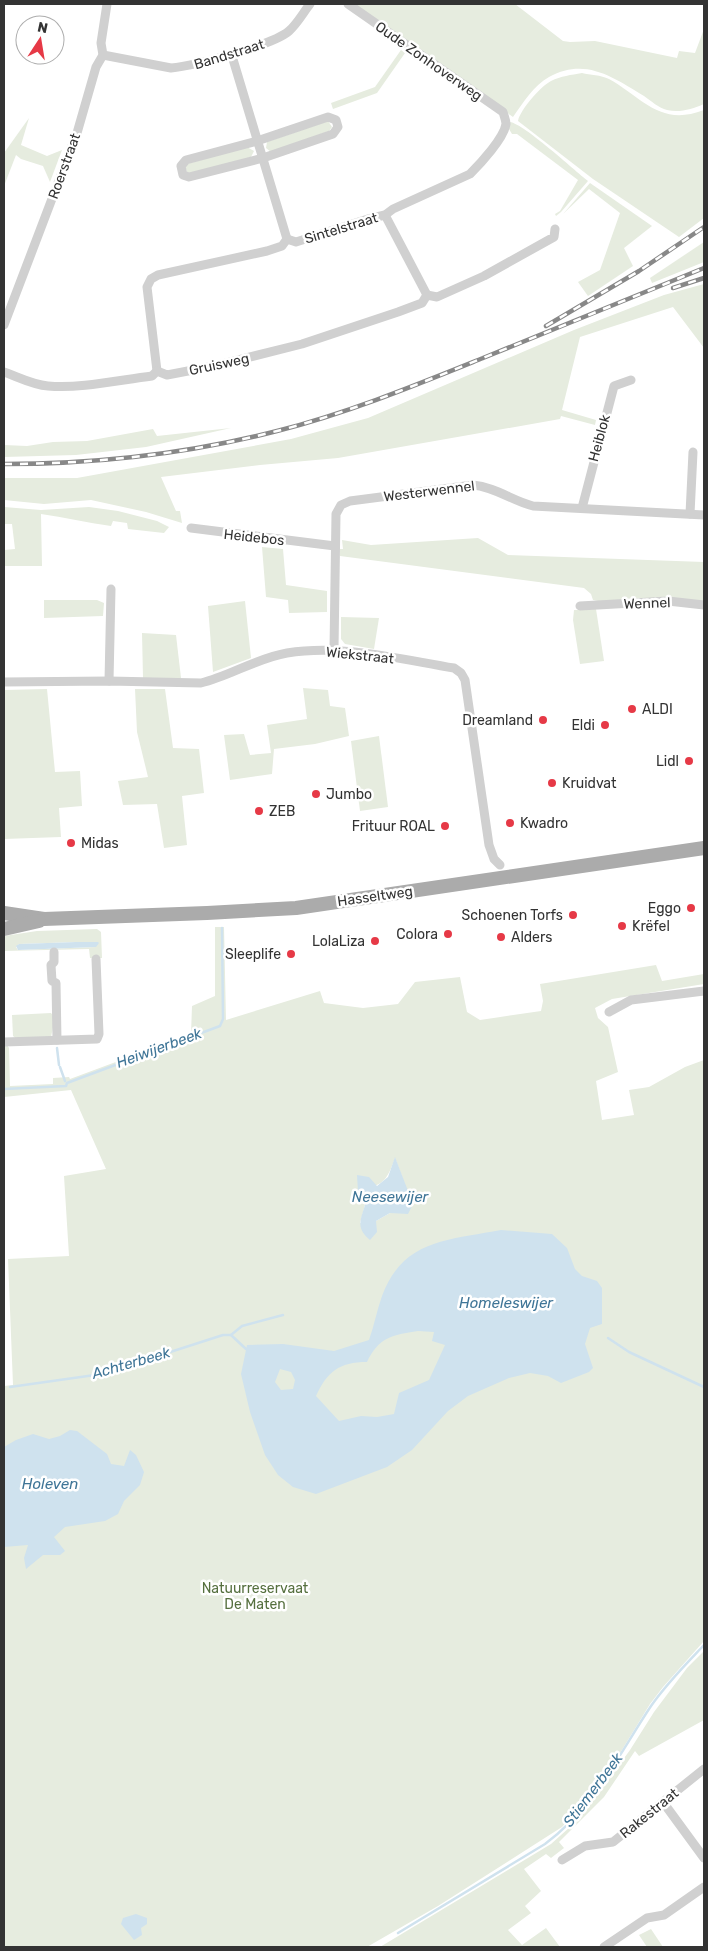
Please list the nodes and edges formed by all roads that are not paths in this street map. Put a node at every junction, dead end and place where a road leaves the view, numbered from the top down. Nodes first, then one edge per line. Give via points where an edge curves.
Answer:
1 (107, 4) edge
2 (310, 4) edge
3 (348, 4) edge
4 (103, 55) junction
5 (232, 56) junction
6 (506, 121) joint
7 (257, 141) junction
8 (263, 158) junction
9 (385, 215) junction
10 (555, 228) dead end
11 (286, 239) junction
12 (427, 295) junction
13 (4, 326) edge
14 (157, 371) junction
15 (4, 372) edge
16 (631, 380) dead end
17 (693, 452) dead end
18 (582, 508) junction
19 (690, 514) junction
20 (704, 515) edge
21 (191, 528) dead end
22 (335, 546) junction
23 (111, 590) dead end
24 (704, 605) edge
25 (580, 606) dead end
26 (334, 650) junction
27 (109, 681) junction
28 (4, 682) edge
29 (704, 848) edge
30 (500, 865) dead end
31 (4, 913) edge
32 (44, 919) junction
33 (4, 929) edge
34 (54, 952) dead end
35 (96, 959) dead end
36 (704, 991) edge
37 (609, 1012) dead end
38 (58, 1040) junction
39 (4, 1042) edge
40 (704, 1769) edge
41 (663, 1802) junction
42 (704, 1858) edge
43 (562, 1860) dead end
44 (704, 1887) edge
45 (604, 1947) edge

1 - 4 street, Roerstraat via 101,43
2 - 5 street, Bandstraat via 279,38
3 - 6 street, Oude Zonhoverweg via 503,112
4 - 5 street, Bandstraat via 172,68
4 - 13 street, Roerstraat
5 - 7 street
6 - 9 street, Sintelstraat via 504,131 470,174
7 - 8 street
7 - 8 street via 186,160 182,166 183,175 189,177
7 - 8 street via 328,118 336,120 338,127 333,134
8 - 11 street
9 - 11 street, Sintelstraat via 296,242
9 - 12 street
10 - 12 street, Gruisweg via 554,237 484,276 437,296
11 - 14 street, Sintelstraat via 282,246 267,251 151,279 147,287
12 - 14 street, Gruisweg via 422,303 302,344 166,375
14 - 15 street, Gruisweg via 152,376 60,386 34,383
16 - 18 street, Heiblok via 614,386
17 - 19 street
18 - 19 street, Westerwennel
18 - 22 street, Westerwennel via 534,506 474,485 350,501 341,505 336,514
19 - 20 street, Westerwennel
21 - 22 street, Heidebos
22 - 26 street, Westerwennel
23 - 27 street
24 - 25 street, Wennel via 668,601 589,601
26 - 27 street, Wiekstraat via 272,656 200,683
26 - 30 street, Wiekstraat via 454,668 461,673 465,680 488,845
27 - 28 street, Wiekstraat
29 - 32 main road, Hasseltweg via 296,908
31 - 32 main road, Hasseltweg
32 - 33 main road, Hasseltweg
34 - 38 street via 51,965 52,981 56,983
35 - 38 street via 99,1034 97,1038
36 - 37 street via 631,1000
38 - 39 street
40 - 41 street, Rakestraat
41 - 42 street
41 - 43 street, Rakestraat via 613,1842 585,1846
44 - 45 street via 664,1915 647,1918

